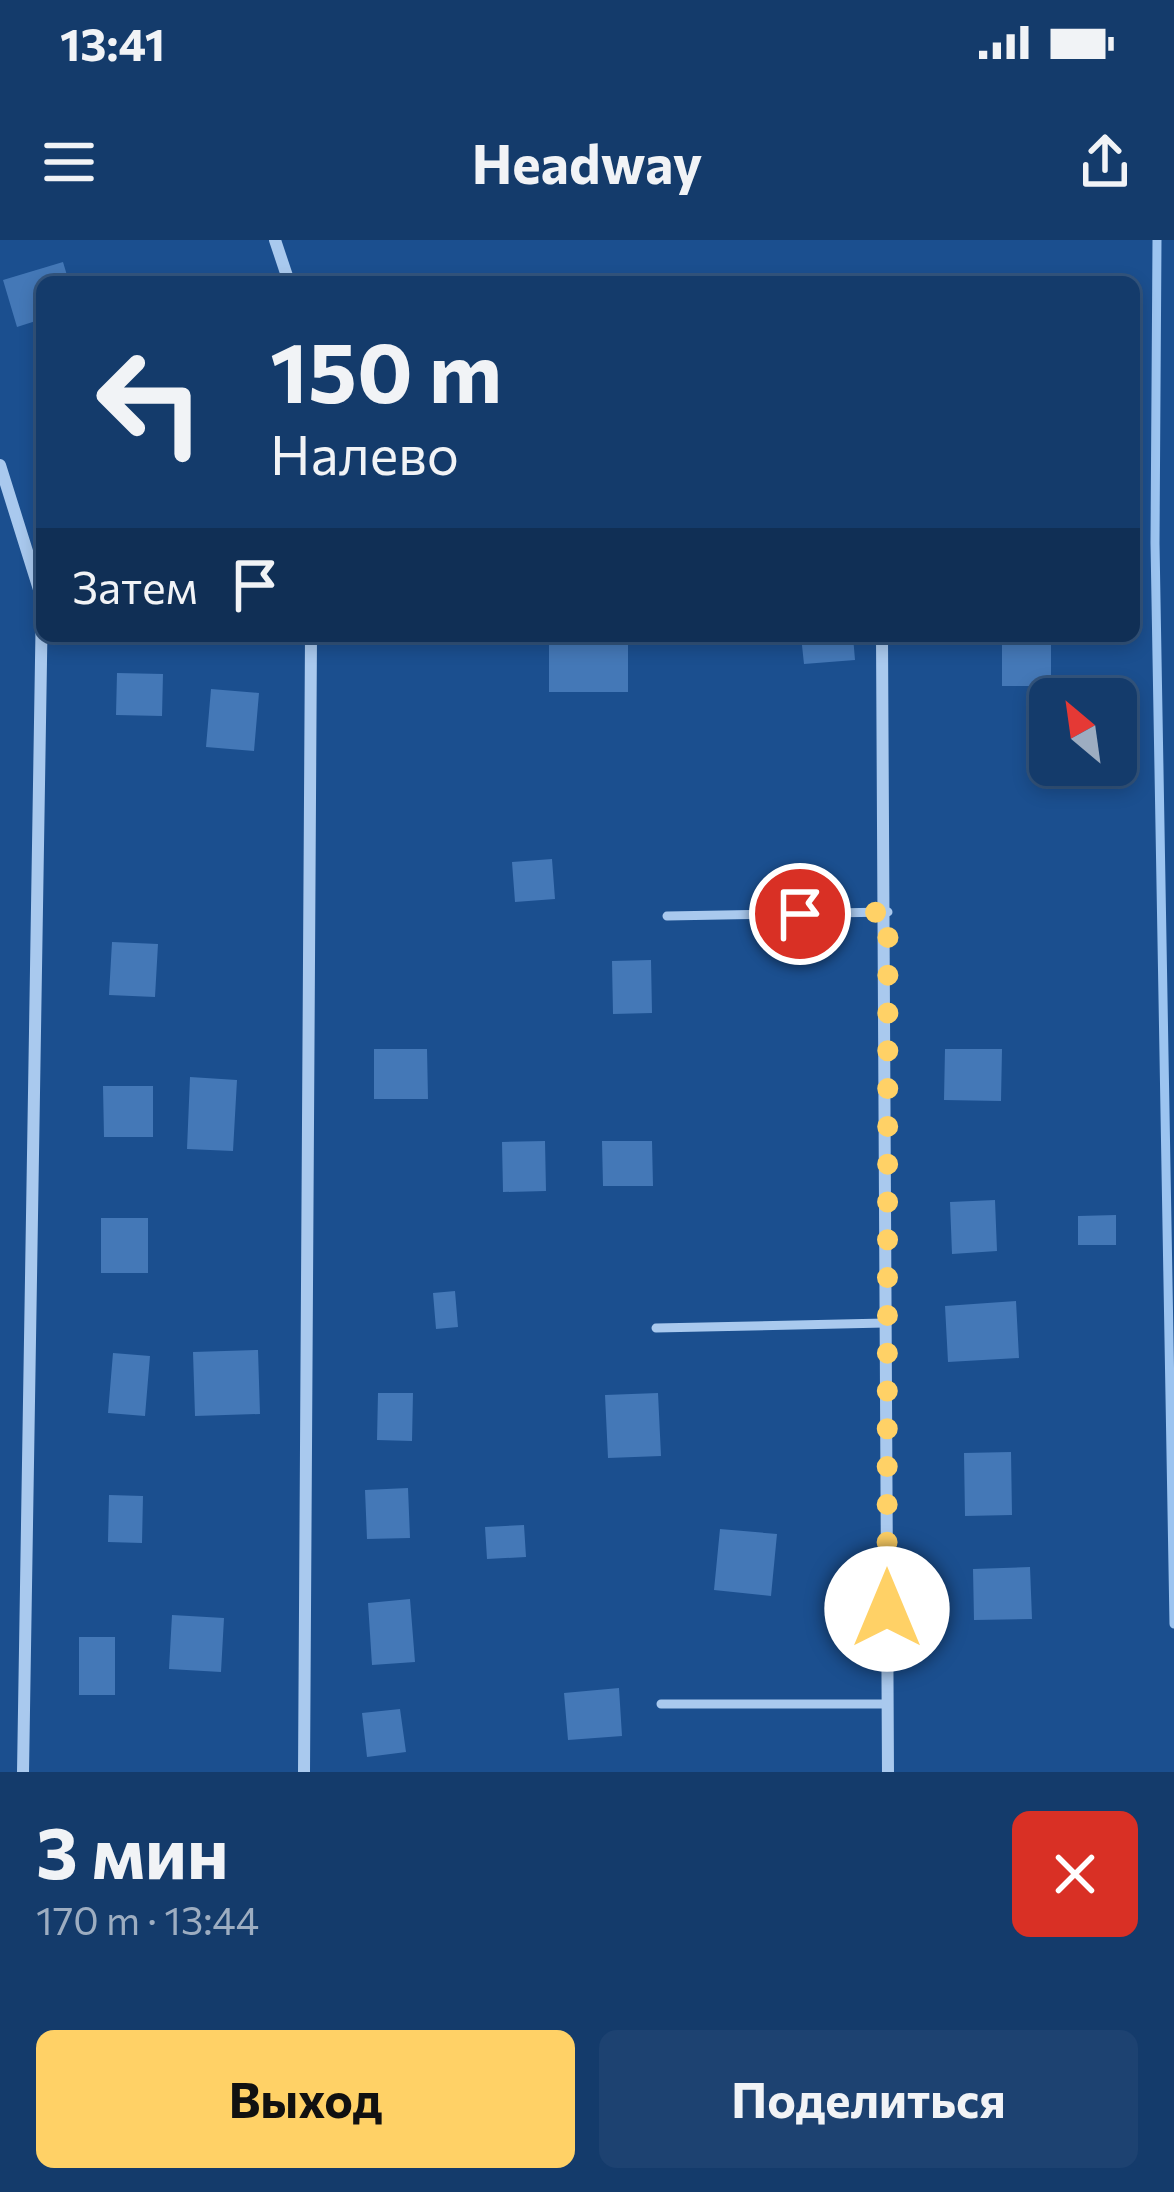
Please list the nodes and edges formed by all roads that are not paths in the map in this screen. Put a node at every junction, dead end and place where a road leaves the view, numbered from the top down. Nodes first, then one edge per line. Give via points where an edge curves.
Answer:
1 (275, 240) edge
2 (287, 276) edge
3 (0, 465) edge
4 (36, 579) edge
5 (41, 642) edge
6 (310, 642) edge
7 (882, 642) edge
8 (888, 912) junction
9 (667, 916) dead end
10 (885, 1323) junction
11 (656, 1328) dead end
12 (661, 1704) dead end
13 (888, 1704) junction
14 (23, 1772) edge
15 (304, 1772) edge
16 (888, 1772) edge

1 - 2 street
3 - 4 street
5 - 14 street
6 - 15 street
7 - 8 street
8 - 9 lane
8 - 10 street
10 - 11 lane
10 - 13 street
12 - 13 lane
13 - 16 street

